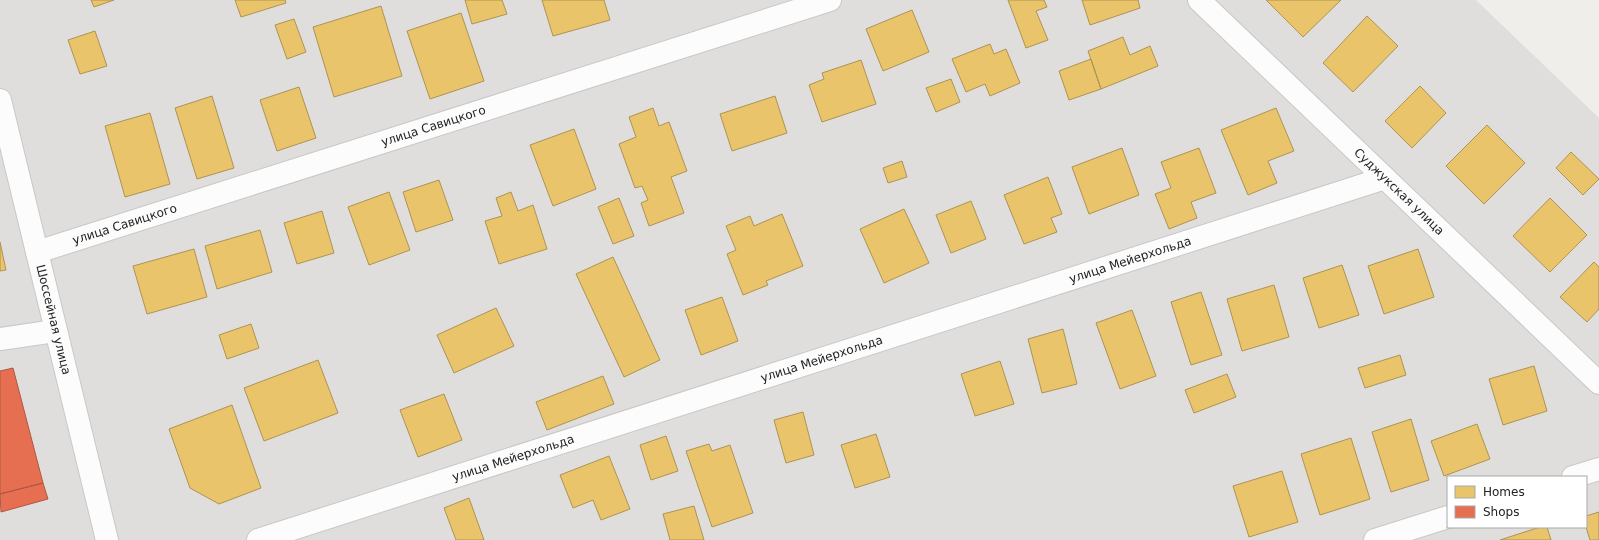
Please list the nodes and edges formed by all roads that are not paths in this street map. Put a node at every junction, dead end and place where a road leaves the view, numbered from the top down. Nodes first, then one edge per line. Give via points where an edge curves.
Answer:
1 (830, 0) edge
2 (1199, 0) edge
3 (0, 100) edge
4 (1385, 178) junction
5 (37, 252) junction
6 (55, 331) junction
7 (0, 339) edge
8 (1599, 383) edge
9 (1599, 469) edge
10 (1576, 476) edge
11 (1447, 517) edge
12 (107, 540) edge
13 (258, 540) edge
14 (1376, 540) edge

1 - 5 street, улица Савицкого
2 - 4 street, Суджукская улица
3 - 5 street, Шоссейная улица
4 - 8 street, Суджукская улица
4 - 13 street, улица Мейерхольда
5 - 6 street, Шоссейная улица
6 - 7 street
6 - 12 street, Шоссейная улица
9 - 10 street
11 - 14 street

